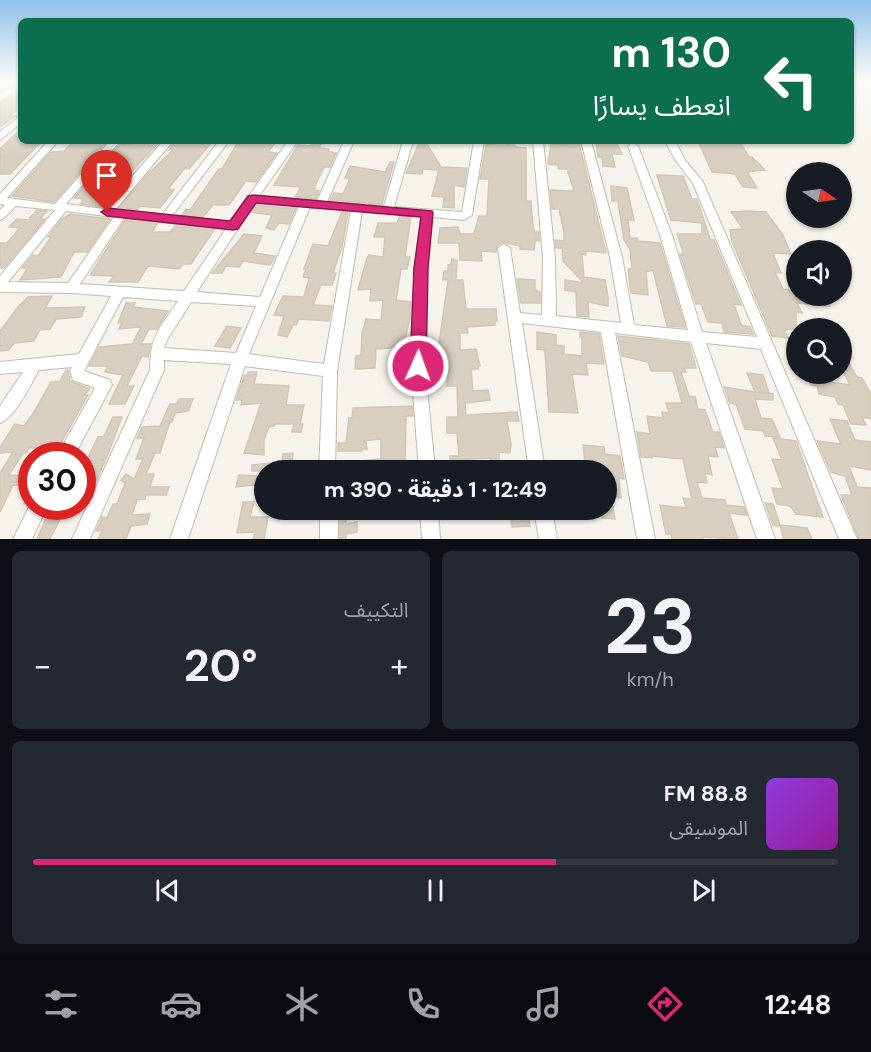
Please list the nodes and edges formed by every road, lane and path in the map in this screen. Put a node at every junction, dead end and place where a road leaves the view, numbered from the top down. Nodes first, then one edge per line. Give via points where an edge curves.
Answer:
1 (18, 121) edge
2 (0, 137) edge
3 (50, 144) edge
4 (113, 144) edge
5 (165, 144) edge
6 (222, 144) edge
7 (291, 144) edge
8 (347, 144) edge
9 (407, 144) edge
10 (478, 144) edge
11 (538, 144) edge
12 (587, 144) edge
13 (672, 144) edge
14 (633, 146) dead end
15 (253, 199) junction
16 (0, 200) edge
17 (14, 202) junction
18 (314, 204) junction
19 (61, 207) junction
20 (357, 207) junction
21 (388, 209) junction
22 (107, 212) junction
23 (427, 213) junction
24 (121, 214) junction
25 (0, 216) edge
26 (164, 219) junction
27 (233, 226) junction
28 (504, 248) dead end
29 (0, 285) edge
30 (71, 288) junction
31 (120, 291) junction
32 (186, 296) junction
33 (263, 302) junction
34 (513, 317) junction
35 (549, 321) junction
36 (607, 326) junction
37 (628, 328) junction
38 (696, 335) junction
39 (764, 344) junction
40 (158, 354) junction
41 (82, 360) junction
42 (240, 360) junction
43 (35, 365) junction
44 (0, 368) edge
45 (330, 371) junction
46 (0, 416) edge
47 (73, 442) edge
48 (327, 460) edge
49 (426, 460) edge
50 (535, 460) edge
51 (32, 520) edge
52 (328, 520) edge
53 (430, 520) edge
54 (545, 520) edge
55 (22, 539) edge
56 (81, 539) edge
57 (179, 539) edge
58 (329, 539) edge
59 (432, 539) edge
60 (548, 539) edge
61 (646, 539) edge
62 (766, 539) edge
63 (848, 539) edge

1 - 2 street
3 - 16 street
4 - 19 street
5 - 22 street
6 - 26 street
7 - 15 street
8 - 18 street
9 - 21 street
10 - 23 street via 466,215
11 - 35 street via 549,258
12 - 37 street via 616,257
13 - 39 street via 698,182
14 - 38 street
15 - 18 street
15 - 27 street
16 - 17 street
17 - 19 street
17 - 25 street
18 - 20 street
18 - 33 street
19 - 22 street
19 - 29 street
20 - 21 street
20 - 45 street
21 - 23 street
22 - 24 street
23 - 49 street via 418,366
24 - 26 street
24 - 30 street
26 - 27 street
27 - 32 street
28 - 34 street
29 - 30 street
30 - 31 street
31 - 32 street
31 - 41 street
32 - 33 street
32 - 40 street via 161,338
33 - 42 street
34 - 35 street
34 - 50 street
35 - 36 street
36 - 37 street
36 - 61 street
37 - 38 street
38 - 39 street
38 - 62 street
39 - 63 street
40 - 42 street
40 - 56 street via 157,370
41 - 43 street
41 - 47 street via 78,375 105,385
42 - 45 street
42 - 57 street
43 - 44 street
43 - 46 street
45 - 48 street
51 - 55 street
52 - 58 street
53 - 59 street
54 - 60 street

